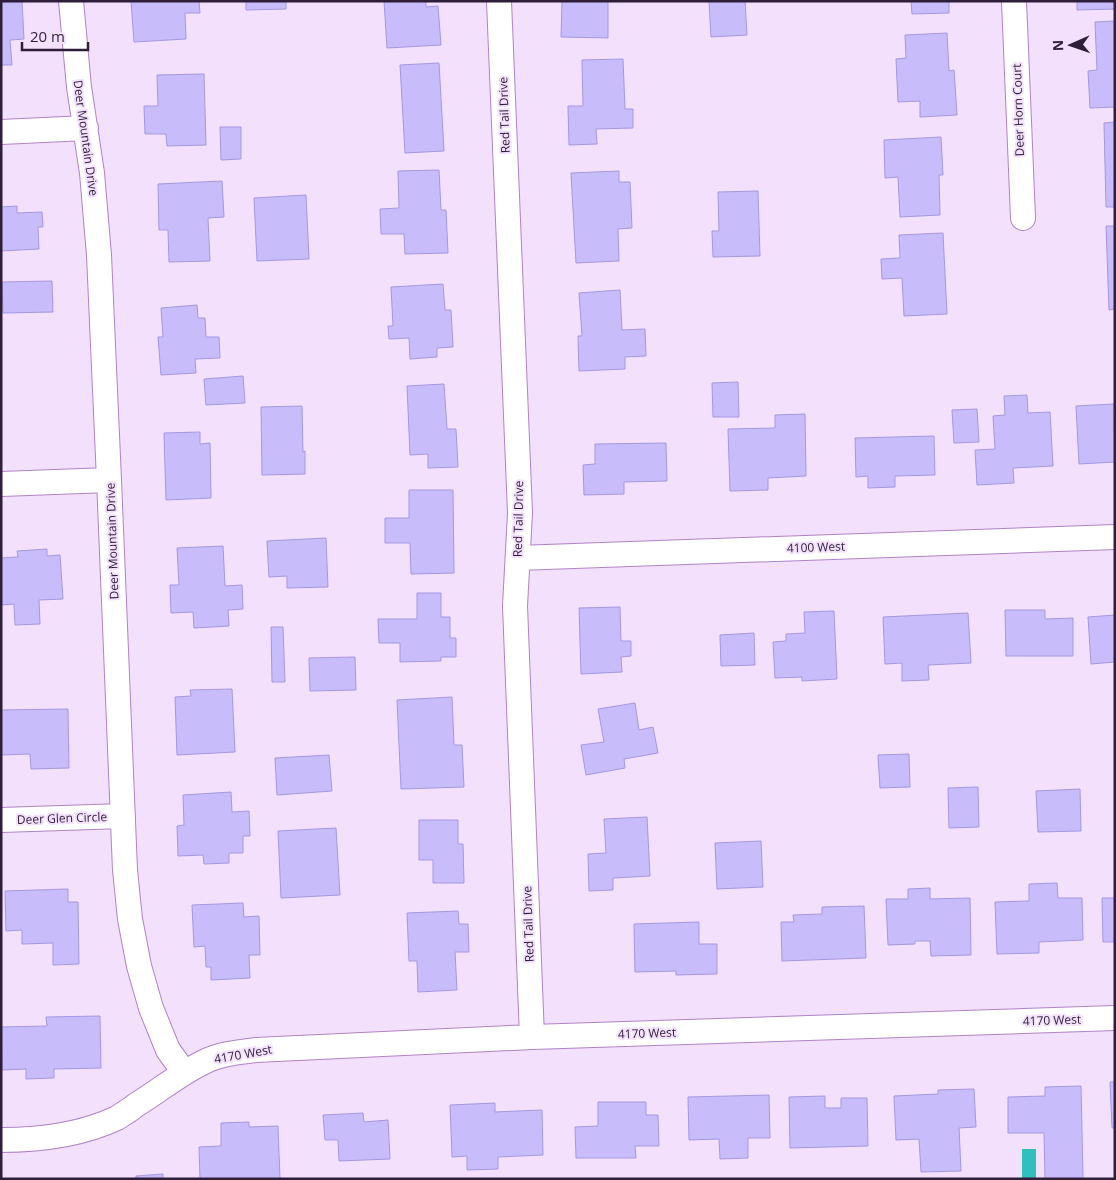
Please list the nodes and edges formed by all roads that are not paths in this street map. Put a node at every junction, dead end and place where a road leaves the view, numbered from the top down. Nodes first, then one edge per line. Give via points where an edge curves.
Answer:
1 (71, 1) edge
2 (499, 1) edge
3 (1014, 1) edge
4 (86, 128) junction
5 (1, 132) edge
6 (1023, 218) dead end
7 (109, 480) junction
8 (1, 484) edge
9 (1115, 536) edge
10 (518, 558) junction
11 (123, 816) junction
12 (1, 820) edge
13 (1115, 1018) edge
14 (532, 1037) junction
15 (184, 1072) junction
16 (1, 1140) edge

1 - 4 street, Deer Mountain Drive
2 - 10 street, Red Tail Drive via 520,513
3 - 6 street, Deer Horn Court
4 - 5 street
4 - 7 street, Deer Mountain Drive via 99,255
7 - 8 street
7 - 11 street, Deer Mountain Drive
9 - 10 street, 4100 West
10 - 14 street, Red Tail Drive via 515,606
11 - 12 street, Deer Glen Circle
11 - 15 street, Deer Mountain Drive via 130,919 139,966 168,1050
13 - 14 street, 4170 West
14 - 15 street, 4170 West via 256,1050 206,1061
15 - 16 street, 4170 West via 118,1117 86,1130 54,1137

